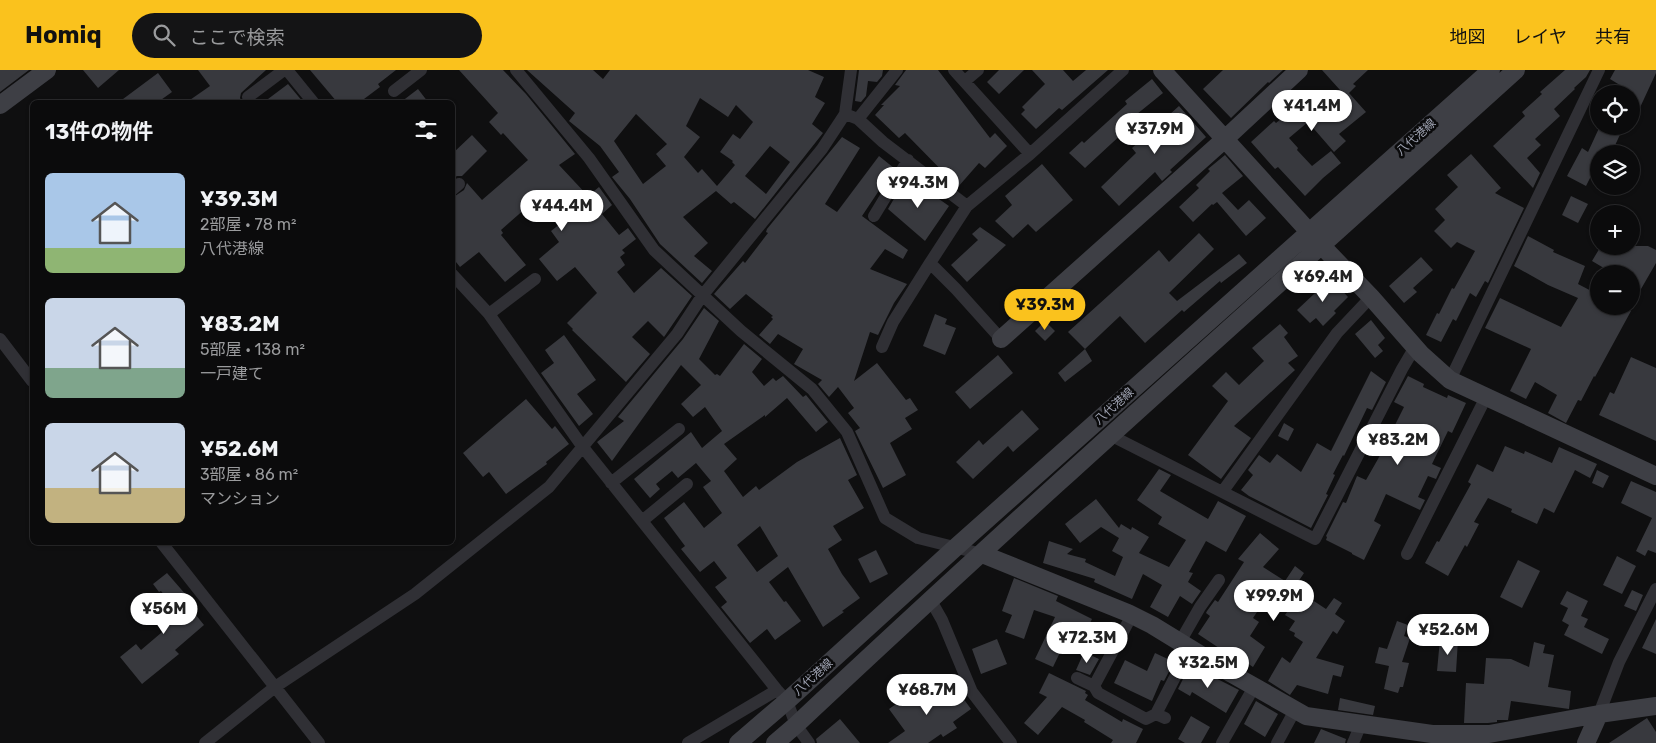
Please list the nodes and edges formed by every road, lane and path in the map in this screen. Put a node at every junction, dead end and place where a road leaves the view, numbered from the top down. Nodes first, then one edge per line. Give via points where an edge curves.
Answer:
1 (46, 70) edge
2 (285, 70) edge
3 (421, 70) edge
4 (516, 70) edge
5 (851, 70) edge
6 (897, 70) edge
7 (954, 70) edge
8 (978, 70) edge
9 (1123, 70) edge
10 (1162, 70) edge
11 (1299, 70) edge
12 (1491, 70) edge
13 (1516, 70) edge
14 (1599, 70) edge
15 (965, 81) junction
16 (394, 91) dead end
17 (248, 97) dead end
18 (311, 100) edge
19 (0, 105) edge
20 (846, 114) junction
21 (858, 119) junction
22 (1226, 138) junction
23 (1030, 154) junction
24 (908, 160) junction
25 (967, 206) junction
26 (874, 216) dead end
27 (1310, 232) junction
28 (1322, 246) junction
29 (930, 263) junction
30 (455, 277) edge
31 (535, 278) dead end
32 (702, 296) junction
33 (1372, 297) junction
34 (489, 314) junction
35 (1001, 339) joint
36 (0, 340) edge
37 (882, 347) dead end
38 (1415, 347) junction
39 (30, 378) edge
40 (1450, 380) junction
41 (1486, 397) junction
42 (679, 429) dead end
43 (1110, 435) junction
44 (582, 446) junction
45 (1656, 476) edge
46 (611, 483) junction
47 (687, 484) dead end
48 (1223, 491) junction
49 (642, 521) junction
50 (163, 545) edge
51 (955, 548) junction
52 (982, 554) junction
53 (1407, 554) dead end
54 (1219, 580) dead end
55 (1656, 589) edge
56 (930, 599) junction
57 (1132, 615) junction
58 (1185, 645) junction
59 (1077, 678) dead end
60 (1094, 686) junction
61 (275, 687) junction
62 (1254, 687) junction
63 (782, 695) junction
64 (1656, 706) edge
65 (1295, 710) junction
66 (1599, 714) junction
67 (1361, 724) junction
68 (796, 725) junction
69 (1436, 739) edge
70 (205, 743) edge
71 (319, 743) edge
72 (688, 743) edge
73 (738, 743) edge
74 (774, 743) edge
75 (809, 743) edge
76 (1011, 743) edge
77 (1222, 743) edge
78 (1277, 743) edge
79 (1353, 743) edge
80 (1586, 743) edge

1 - 19 main road
2 - 17 street
2 - 18 street
3 - 16 street
4 - 32 street via 589,158 654,250
5 - 20 street
6 - 21 street
7 - 15 street
8 - 15 street
9 - 23 street
10 - 22 main road
11 - 22 main road
12 - 27 main road, 八代港線
13 - 28 main road, 八代港線
14 - 40 street
15 - 23 street
20 - 21 street
20 - 32 street via 822,150
21 - 24 street
22 - 27 main road
22 - 35 main road
23 - 25 street
24 - 25 street
24 - 26 street
25 - 29 street
27 - 28 main road
27 - 51 main road, 八代港線
28 - 33 main road
28 - 43 main road, 八代港線
29 - 35 street
29 - 37 street via 892,322
30 - 34 street
31 - 34 street
32 - 44 street via 677,334
32 - 51 street via 812,389 847,432 885,518 918,538
33 - 38 main road
33 - 48 street via 1338,332
34 - 44 street
36 - 39 street
38 - 40 main road
38 - 48 street via 1315,539
40 - 41 main road
41 - 45 main road
41 - 53 street
42 - 46 street
43 - 48 street
43 - 52 main road, 八代港線
44 - 46 street
44 - 61 street via 550,487 415,594
46 - 49 street
47 - 49 street
49 - 63 street
50 - 61 street
51 - 52 street
51 - 63 main road, 八代港線
52 - 56 main road, 八代港線
52 - 57 main road
54 - 58 street via 1200,607
55 - 66 street via 1619,662
56 - 68 main road, 八代港線
56 - 76 street via 972,692
57 - 58 main road
57 - 60 street
58 - 60 street via 1161,716 1146,719 1098,693
58 - 62 main road
59 - 60 street
61 - 70 street
61 - 71 street
62 - 65 main road
62 - 77 street
63 - 68 street
63 - 72 street
63 - 73 main road, 八代港線
64 - 66 main road
65 - 67 main road via 1306,716
65 - 78 street
66 - 69 main road via 1489,734
66 - 80 main road
67 - 69 main road
67 - 79 street
68 - 74 main road, 八代港線
68 - 75 street

